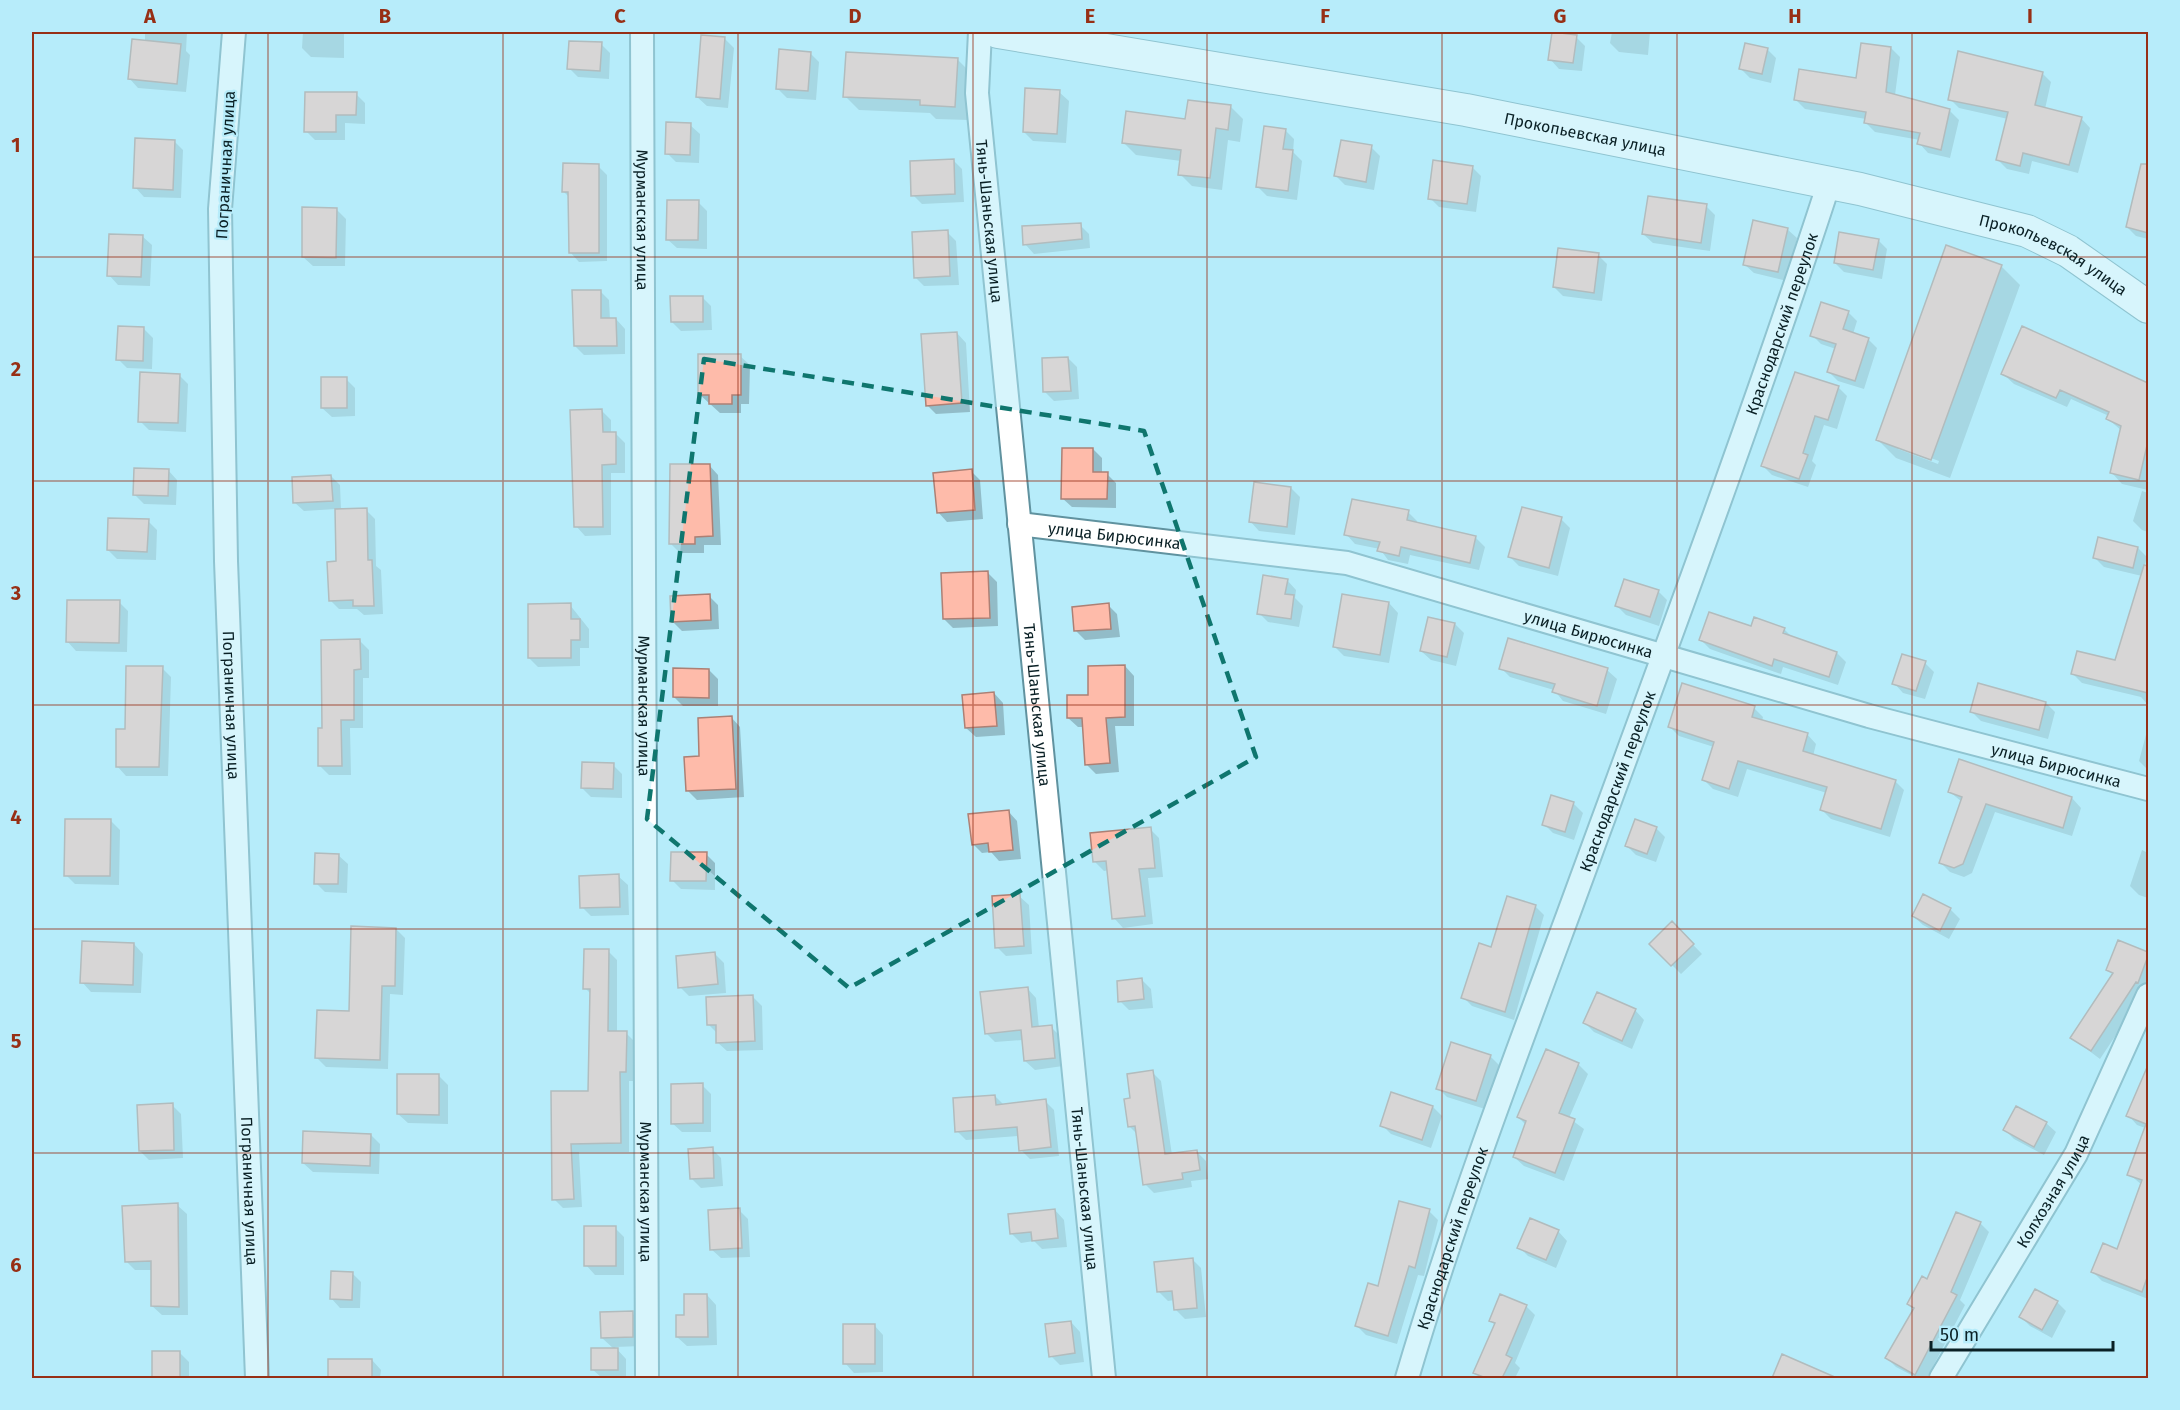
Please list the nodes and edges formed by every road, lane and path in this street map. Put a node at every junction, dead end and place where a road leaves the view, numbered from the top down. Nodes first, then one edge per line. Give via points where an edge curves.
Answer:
1 (234, 32) edge
2 (642, 32) edge
3 (980, 32) edge
4 (998, 32) edge
5 (1830, 183) junction
6 (2148, 307) edge
7 (1019, 524) junction
8 (1664, 654) junction
9 (2148, 789) edge
10 (2148, 994) edge
11 (257, 1378) edge
12 (647, 1378) edge
13 (1104, 1378) edge
14 (1407, 1378) edge
15 (1941, 1378) edge

1 - 11 street, Пограничная улица via 220,209 225,550
2 - 12 street, Мурманская улица
3 - 7 street, Тянь-Шаньская улица via 977,93
4 - 5 main road, Прокопьевская улица via 1466,110
5 - 6 main road, Прокопьевская улица via 2027,231 2068,251
5 - 8 street, Краснодарский переулок
7 - 8 street, улица Бирюсинка via 1347,563
7 - 13 street, Тянь-Шаньская улица
8 - 9 street, улица Бирюсинка via 1869,716
8 - 14 street, Краснодарский переулок via 1489,1127
10 - 15 street, Колхозная улица via 2076,1154

